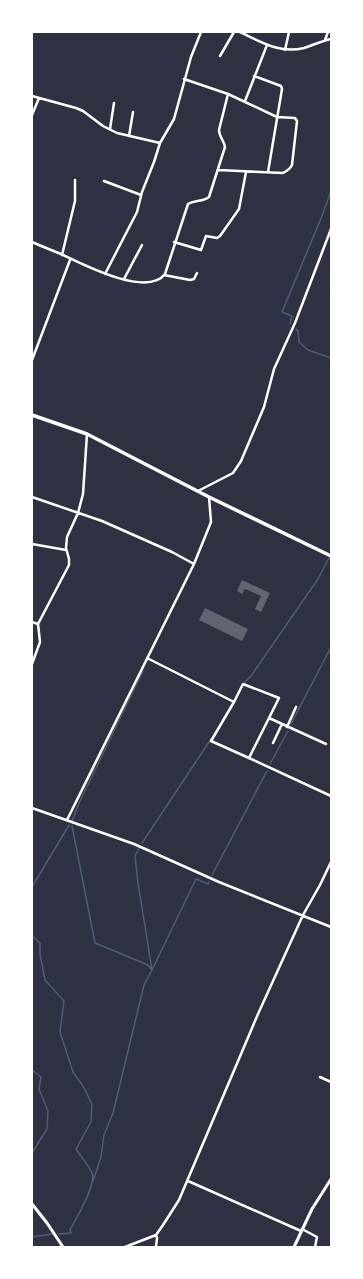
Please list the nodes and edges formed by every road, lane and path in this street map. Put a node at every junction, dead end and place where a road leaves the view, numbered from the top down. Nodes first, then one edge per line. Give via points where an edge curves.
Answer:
1 (201, 32) edge
2 (234, 32) edge
3 (240, 32) edge
4 (289, 32) edge
5 (328, 32) edge
6 (331, 38) edge
7 (325, 40) junction
8 (267, 45) junction
9 (285, 50) junction
10 (220, 56) dead end
11 (254, 76) junction
12 (184, 79) junction
13 (228, 94) junction
14 (32, 96) edge
15 (39, 98) junction
16 (245, 101) junction
17 (114, 104) dead end
18 (133, 112) dead end
19 (32, 115) edge
20 (277, 117) junction
21 (110, 130) junction
22 (129, 136) junction
23 (160, 143) junction
24 (218, 170) junction
25 (246, 172) junction
26 (268, 172) junction
27 (75, 180) dead end
28 (104, 181) dead end
29 (141, 195) junction
30 (331, 229) edge
31 (32, 242) edge
32 (174, 242) junction
33 (142, 245) dead end
34 (62, 255) junction
35 (70, 260) junction
36 (196, 273) dead end
37 (105, 274) junction
38 (164, 275) junction
39 (124, 279) junction
40 (32, 360) edge
41 (32, 416) edge
42 (87, 434) junction
43 (197, 492) junction
44 (32, 497) edge
45 (209, 498) junction
46 (78, 513) junction
47 (32, 544) edge
48 (66, 550) junction
49 (331, 556) edge
50 (194, 564) junction
51 (32, 622) edge
52 (38, 624) junction
53 (148, 658) junction
54 (32, 664) edge
55 (234, 702) junction
56 (296, 707) dead end
57 (269, 718) junction
58 (282, 724) junction
59 (287, 726) junction
60 (273, 743) dead end
61 (326, 744) dead end
62 (249, 758) junction
63 (331, 796) edge
64 (32, 808) edge
65 (67, 820) junction
66 (331, 862) edge
67 (303, 915) junction
68 (331, 927) edge
69 (320, 1077) dead end
70 (331, 1082) edge
71 (331, 1179) edge
72 (188, 1181) junction
73 (32, 1204) edge
74 (302, 1230) junction
75 (156, 1235) junction
76 (63, 1247) edge
77 (125, 1247) edge
78 (156, 1247) edge
79 (294, 1247) edge
80 (315, 1247) edge

1 - 12 street
2 - 10 street
3 - 8 street
4 - 9 street
5 - 7 street
6 - 7 street
7 - 9 street via 304,48
8 - 9 street
8 - 11 street
11 - 16 street
11 - 20 street via 281,87
12 - 13 street
12 - 23 street via 174,119
13 - 16 street
13 - 24 street via 219,130 225,147
14 - 15 street
15 - 19 street
15 - 21 street via 76,108
16 - 20 street
17 - 21 street
18 - 22 street
20 - 26 street
20 - 26 street via 296,120 292,165 283,173
21 - 22 street
22 - 23 street
23 - 29 street
24 - 25 street
24 - 32 street via 209,197 188,204
25 - 26 street
25 - 32 street via 239,209 220,236 206,236 201,250
27 - 34 street via 75,201
28 - 29 street
29 - 37 street via 137,212
30 - 43 street via 274,369 264,407 241,461 233,473
31 - 34 street
32 - 38 street
33 - 39 street
34 - 35 street
35 - 37 street
35 - 40 street
36 - 38 street via 194,279 190,280
37 - 39 street
38 - 39 street via 160,279 146,282
41 - 42 main road
42 - 43 main road
42 - 46 street via 83,494
43 - 45 main road
44 - 46 street
45 - 49 main road
45 - 50 street via 211,522
46 - 48 street via 67,537
46 - 50 street via 125,530
47 - 48 street
48 - 52 street via 68,565
50 - 53 street
51 - 52 street
52 - 54 street via 40,642
53 - 55 street
53 - 65 street
55 - 57 street via 243,684 279,698
55 - 62 street via 211,741
56 - 59 street
57 - 58 street
57 - 62 street
58 - 59 street
58 - 60 street
59 - 61 street
62 - 63 street
64 - 65 street
65 - 67 street via 134,844 219,882
66 - 67 street
67 - 68 street
67 - 72 street via 258,1014
69 - 70 street
71 - 74 street
72 - 74 street
72 - 75 street
73 - 76 street
74 - 79 street
74 - 80 street via 318,1237
75 - 77 street
75 - 78 street

